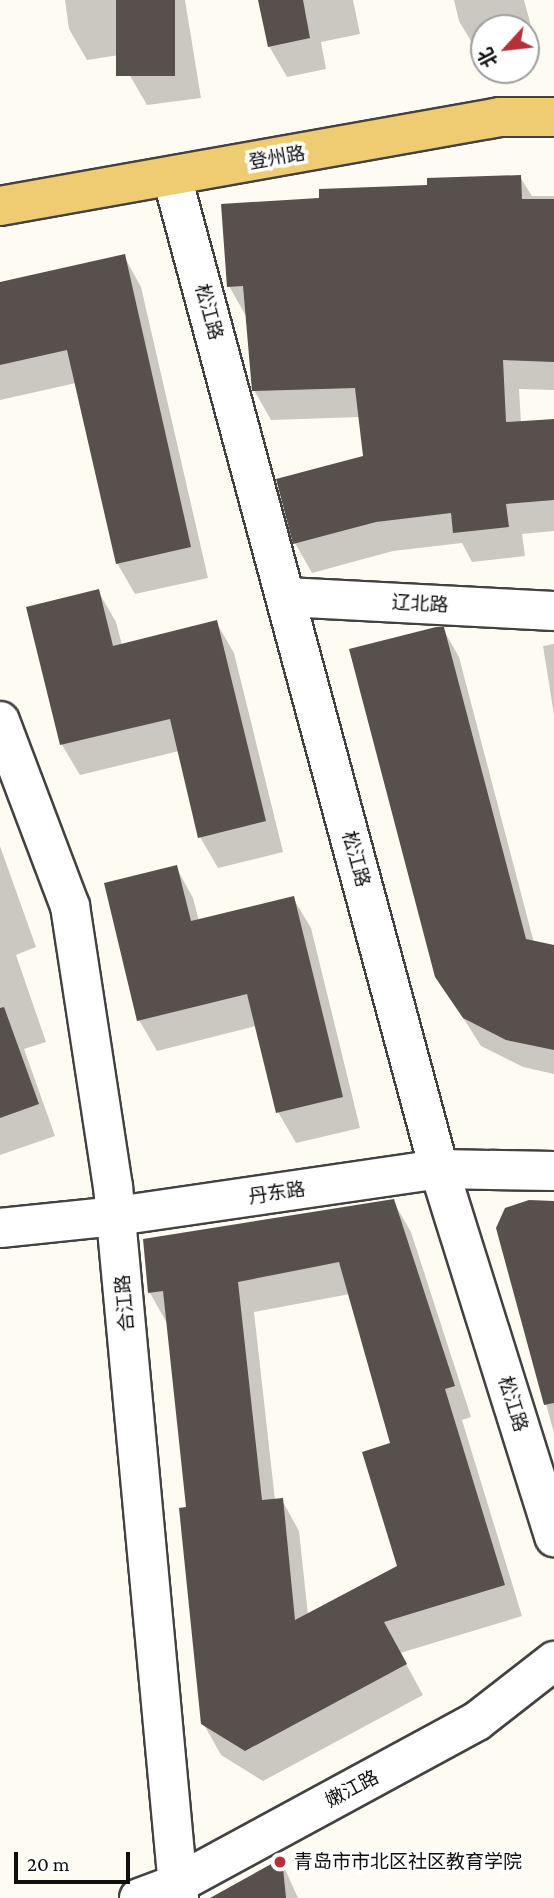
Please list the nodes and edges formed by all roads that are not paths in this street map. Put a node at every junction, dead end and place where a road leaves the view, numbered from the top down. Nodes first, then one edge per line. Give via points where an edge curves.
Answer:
1 (554, 117) edge
2 (172, 177) junction
3 (0, 206) edge
4 (286, 597) junction
5 (554, 611) edge
6 (0, 721) edge
7 (439, 1169) junction
8 (554, 1171) edge
9 (117, 1216) junction
10 (0, 1228) edge
11 (554, 1537) edge
12 (554, 1661) edge
13 (178, 1891) edge
14 (139, 1898) edge

1 - 2 main road, 登州路 via 500,117
2 - 3 main road, 登州路
2 - 4 street, 松江路
4 - 5 street, 辽北路
4 - 7 street, 松江路
6 - 9 street, 合江路 via 70,906
7 - 8 street, 丹东路
7 - 9 street, 丹东路
7 - 11 street, 松江路
9 - 10 street, 丹东路
9 - 13 street, 合江路
12 - 13 street, 嫩江路 via 477,1721
13 - 14 street, 嫩江路

